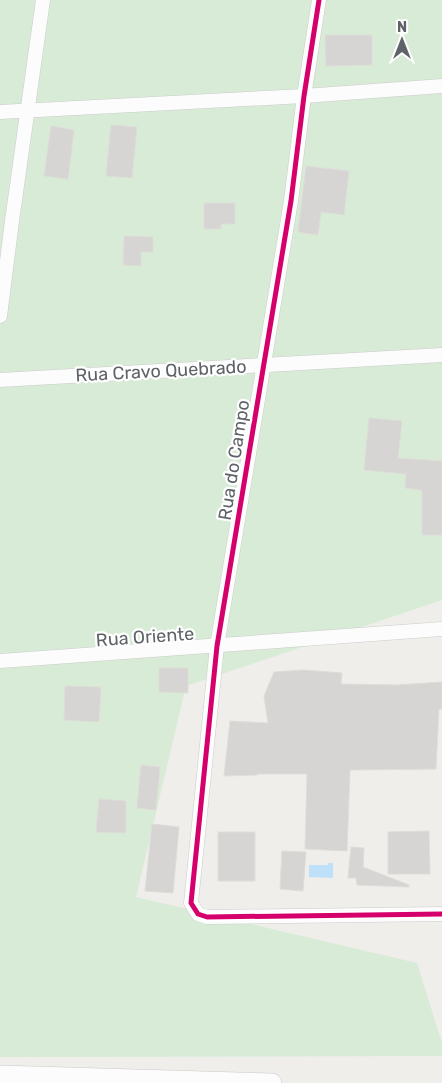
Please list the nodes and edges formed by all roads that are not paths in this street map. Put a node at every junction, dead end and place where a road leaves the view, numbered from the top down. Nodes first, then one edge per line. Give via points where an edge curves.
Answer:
1 (43, 0) edge
2 (319, 0) edge
3 (442, 86) edge
4 (304, 96) junction
5 (27, 111) junction
6 (0, 112) edge
7 (0, 316) edge
8 (442, 355) edge
9 (264, 364) junction
10 (0, 380) edge
11 (442, 629) edge
12 (217, 646) junction
13 (0, 661) edge
14 (442, 914) edge
15 (0, 1075) edge
16 (272, 1083) edge

1 - 5 street
2 - 4 street, Rua do Campo
3 - 4 street
4 - 5 street
4 - 9 street, Rua do Campo via 291,201
5 - 6 street
5 - 7 street
8 - 9 street, Rua Cravo Quebrado
9 - 10 street, Rua Cravo Quebrado
9 - 12 street, Rua do Campo
11 - 12 street, Rua Oriente
12 - 13 street, Rua Oriente
12 - 14 street, Rua do Campo via 190,903 198,914 206,917
15 - 16 main road

